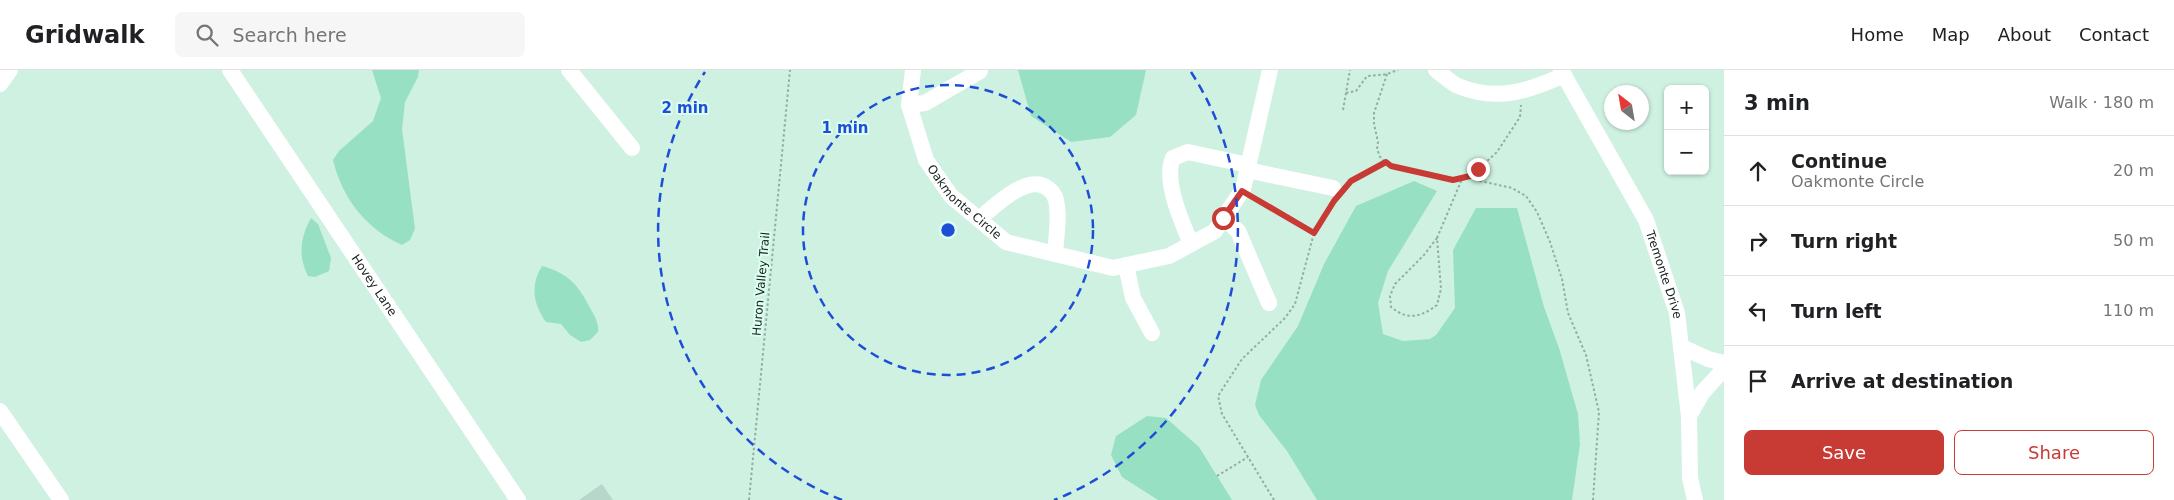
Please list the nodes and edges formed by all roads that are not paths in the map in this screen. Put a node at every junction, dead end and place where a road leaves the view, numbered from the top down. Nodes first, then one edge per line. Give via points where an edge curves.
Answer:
1 (10, 70) edge
2 (230, 70) edge
3 (569, 70) edge
4 (913, 70) edge
5 (1270, 70) edge
6 (1436, 70) edge
7 (980, 72) dead end
8 (1563, 72) edge
9 (0, 84) edge
10 (909, 105) junction
11 (632, 148) dead end
12 (1248, 167) junction
13 (1338, 192) road end
14 (1223, 218) junction
15 (979, 220) junction
16 (1191, 244) junction
17 (1055, 254) junction
18 (1126, 265) junction
19 (1268, 304) dead end
20 (1152, 332) dead end
21 (1682, 347) junction
22 (1724, 363) edge
23 (1724, 369) edge
24 (0, 411) edge
25 (1689, 416) junction
26 (61, 500) edge
27 (518, 500) edge
28 (1696, 500) edge

1 - 9 street
2 - 27 street, Hovey Lane
3 - 11 street
4 - 10 street, Oakmonte Circle
5 - 12 street, Oakmonte Circle
6 - 8 street via 1458,86 1493,94 1520,93
7 - 10 street via 925,103
8 - 21 street, Tremonte Drive via 1646,220 1677,313
10 - 15 street, Oakmonte Circle via 926,160 951,196
12 - 13 street
12 - 14 street, Oakmonte Circle via 1242,191
12 - 16 street via 1188,152 1173,158 1170,172 1176,209
14 - 16 street, Oakmonte Circle via 1215,231
14 - 19 street via 1238,231
15 - 17 street, Oakmonte Circle via 1006,242
15 - 17 street via 1009,195 1032,184 1050,188 1058,214
16 - 18 street, Oakmonte Circle via 1169,256
17 - 18 street, Oakmonte Circle via 1113,268
18 - 20 street via 1133,298
21 - 22 street via 1708,360
21 - 25 street, Tremonte Drive
23 - 25 street via 1702,393
24 - 26 street
25 - 28 street, Tremonte Drive via 1690,478

